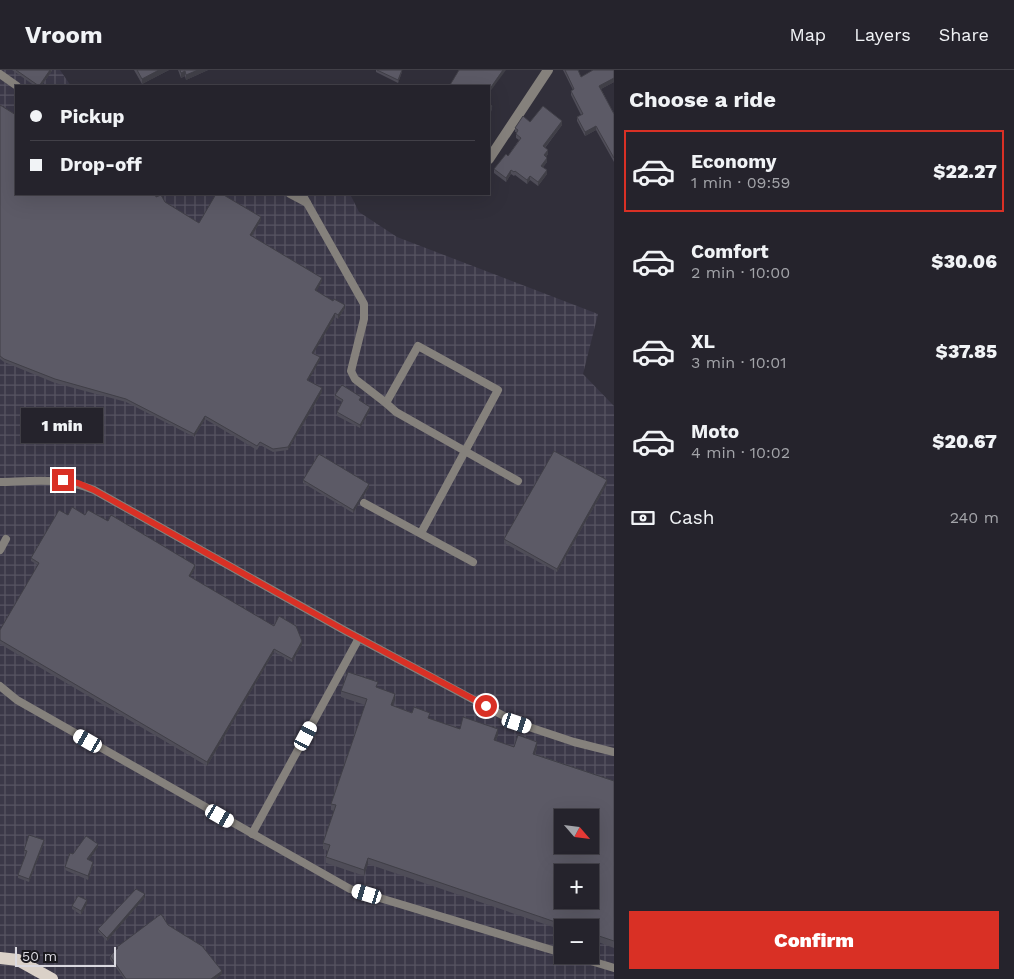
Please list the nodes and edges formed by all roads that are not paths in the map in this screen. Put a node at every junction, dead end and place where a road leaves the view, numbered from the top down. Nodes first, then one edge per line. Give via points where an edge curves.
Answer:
1 (548, 70) edge
2 (0, 74) edge
3 (16, 85) edge
4 (490, 157) edge
5 (292, 195) edge
6 (303, 195) edge
7 (307, 203) junction
8 (386, 403) junction
9 (466, 451) junction
10 (518, 481) dead end
11 (0, 482) edge
12 (364, 503) dead end
13 (421, 533) junction
14 (6, 539) dead end
15 (0, 550) edge
16 (473, 562) dead end
17 (359, 638) junction
18 (0, 686) edge
19 (614, 752) edge
20 (252, 834) junction
21 (554, 950) edge
22 (0, 958) edge
23 (599, 963) edge
24 (614, 968) edge
25 (52, 979) edge

1 - 4 street
2 - 3 lane
5 - 7 lane
6 - 7 lane
7 - 8 lane via 364,304 364,319 351,370 355,379
8 - 9 lane via 396,412
8 - 9 lane via 418,346 498,390
9 - 10 lane
9 - 13 lane
11 - 17 lane via 63,480 78,483
12 - 13 lane
13 - 16 lane
14 - 15 lane
17 - 19 lane via 517,723
17 - 20 lane
18 - 20 lane via 17,700
20 - 21 lane via 350,889
22 - 25 main road via 18,960
23 - 24 lane

